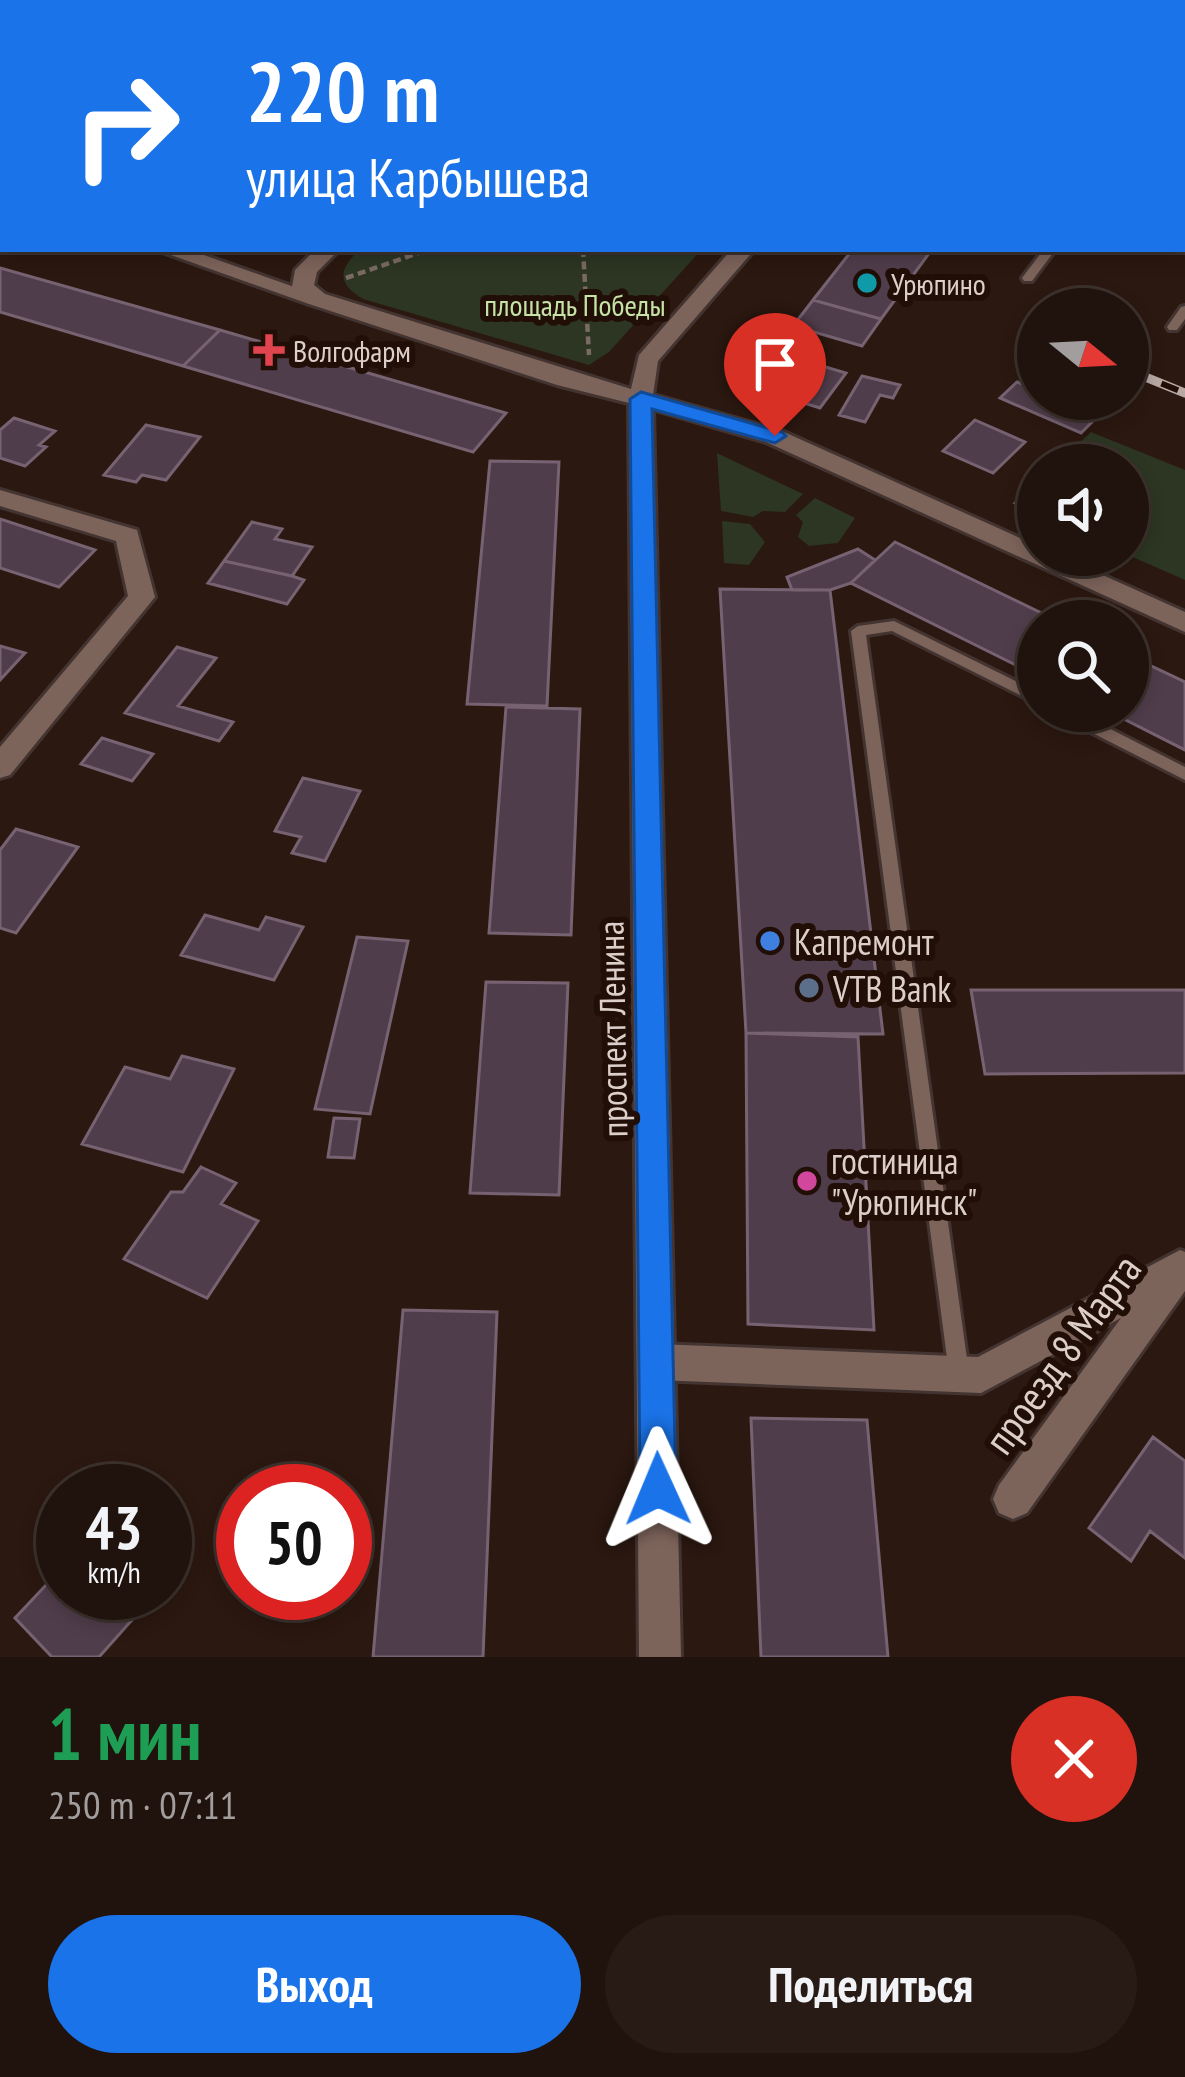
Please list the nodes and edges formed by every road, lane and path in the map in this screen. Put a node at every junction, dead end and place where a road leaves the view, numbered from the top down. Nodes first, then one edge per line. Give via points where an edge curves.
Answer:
1 (175, 252) edge
2 (326, 252) edge
3 (421, 252) edge
4 (583, 252) edge
5 (741, 252) edge
6 (1048, 252) edge
7 (1028, 278) dead end
8 (341, 279) dead end
9 (317, 298) junction
10 (1185, 310) edge
11 (1173, 327) dead end
12 (590, 365) dead end
13 (641, 399) junction
14 (0, 498) edge
15 (1185, 623) edge
16 (1017, 688) edge
17 (1102, 732) edge
18 (0, 767) edge
19 (1185, 774) edge
20 (1183, 1265) edge
21 (656, 1362) junction
22 (959, 1374) junction
23 (1013, 1499) dead end
24 (660, 1657) edge

1 - 9 main road
2 - 9 main road via 306,270 304,286
3 - 8 path
4 - 12 path
5 - 13 main road via 647,360
6 - 7 lane
9 - 13 main road
10 - 11 lane
13 - 15 main road via 775,436
13 - 21 main road, проспект Ленина
14 - 18 main road via 128,536 142,597
16 - 22 lane via 894,626 858,631
17 - 19 lane
20 - 22 main road via 981,1375
20 - 23 main road, проезд 8 Марта
21 - 22 main road
21 - 24 main road, проспект Ленина

